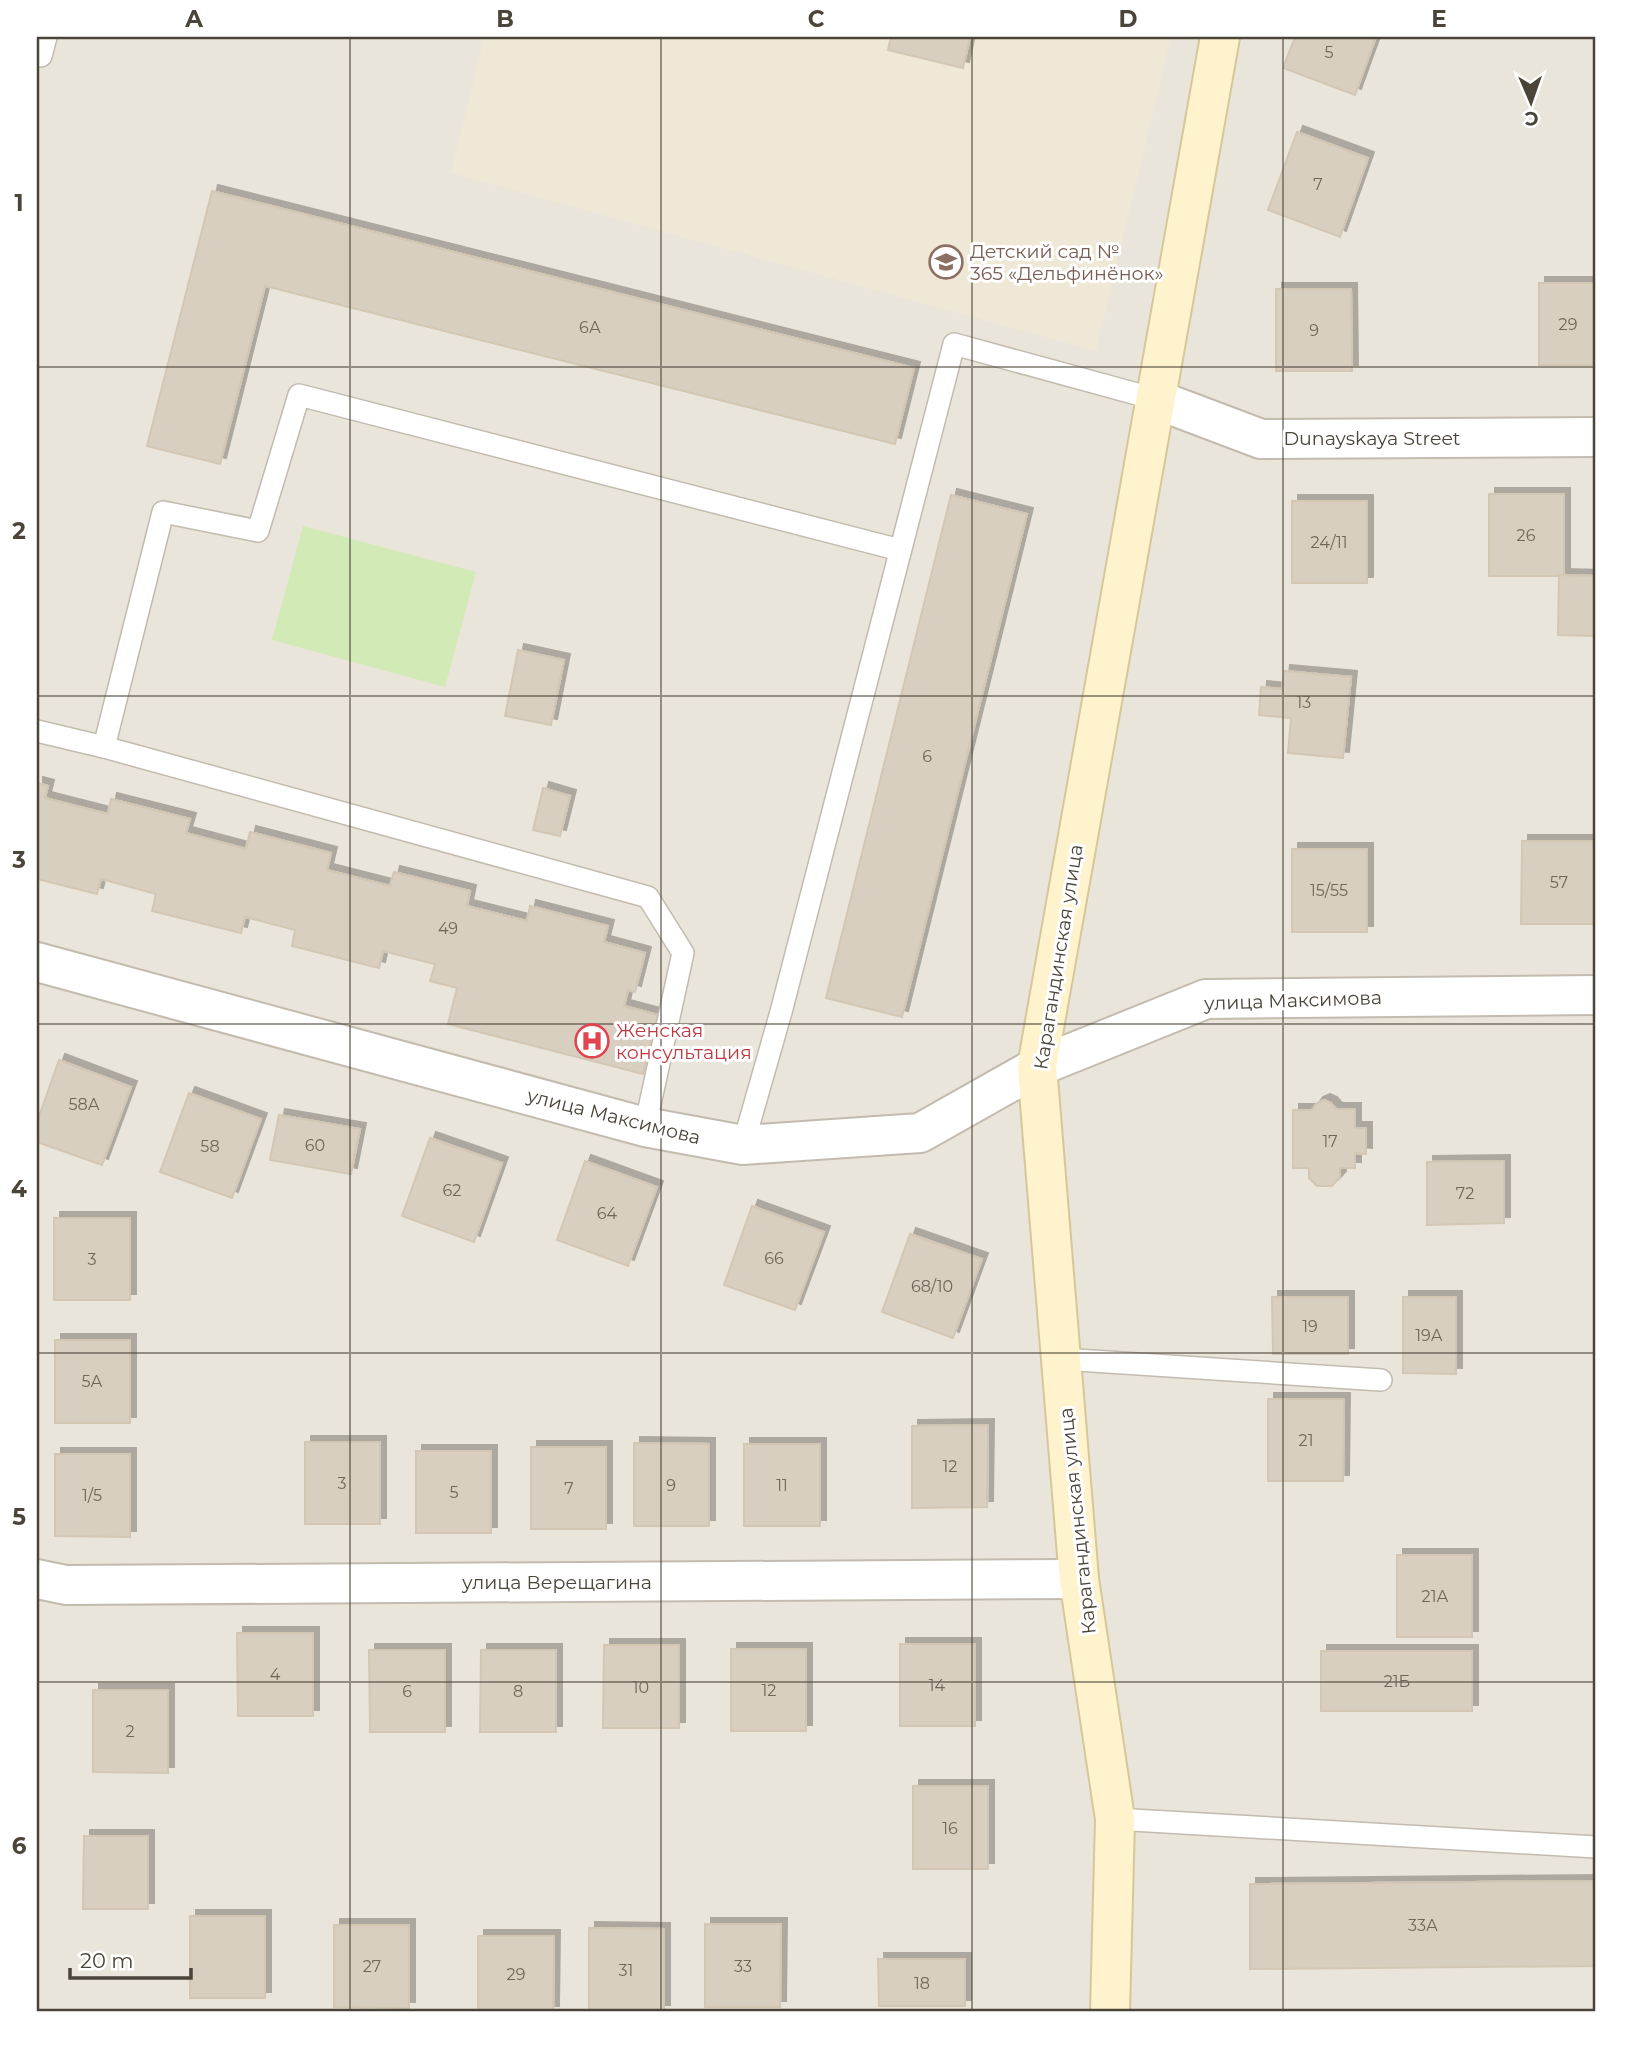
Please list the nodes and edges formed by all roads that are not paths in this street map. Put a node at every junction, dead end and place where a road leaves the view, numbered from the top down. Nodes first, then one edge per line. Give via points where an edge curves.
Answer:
1 (46, 37) edge
2 (1220, 37) edge
3 (37, 55) edge
4 (1155, 399) junction
5 (1596, 437) edge
6 (900, 550) junction
7 (37, 731) edge
8 (104, 747) junction
9 (37, 962) edge
10 (1596, 995) edge
11 (1037, 1067) junction
12 (645, 1128) junction
13 (743, 1145) junction
14 (1062, 1359) junction
15 (1381, 1380) dead end
16 (37, 1579) edge
17 (1079, 1579) junction
18 (1115, 1819) junction
19 (1596, 1847) edge
20 (1110, 2012) edge

1 - 3 lane via 41,56
2 - 4 street, Карагандинская улица
4 - 5 street, Dunayskaya Street via 1261,439
4 - 6 lane via 954,344
4 - 11 street, Карагандинская улица
6 - 8 lane via 299,395 258,531 163,512
6 - 13 lane
7 - 8 lane
8 - 12 lane via 648,897 682,953
9 - 12 street, улица Максимова
10 - 11 street, улица Максимова via 1206,999
11 - 13 street, улица Максимова via 920,1133
11 - 14 street, Карагандинская улица
12 - 13 street, улица Максимова
14 - 15 lane
14 - 17 street, Карагандинская улица
16 - 17 street, улица Верещагина via 66,1585
17 - 18 street, Карагандинская улица
18 - 19 lane
18 - 20 street, Карагандинская улица

